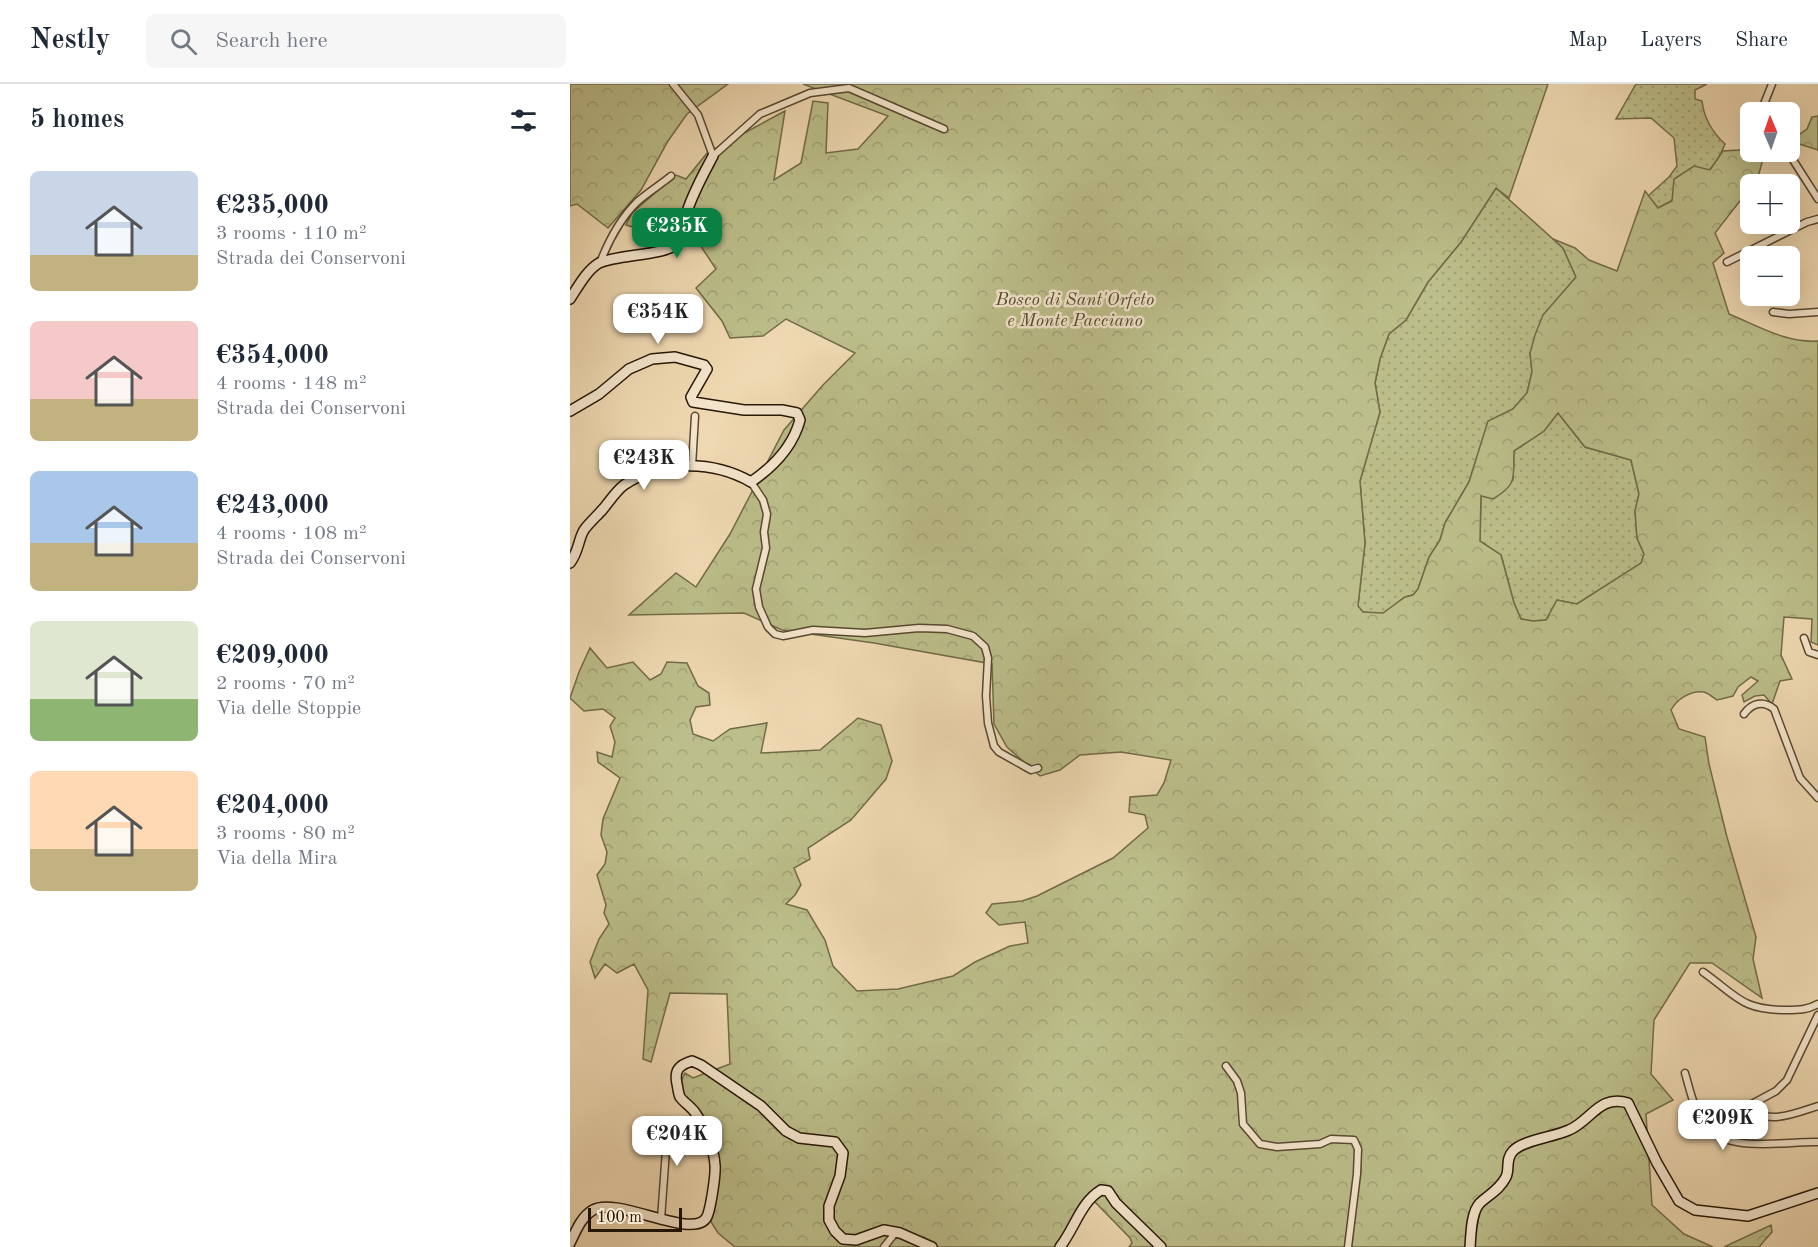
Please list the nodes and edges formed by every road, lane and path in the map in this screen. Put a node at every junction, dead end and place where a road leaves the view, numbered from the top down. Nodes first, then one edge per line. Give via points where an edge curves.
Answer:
1 (673, 84) edge
2 (1772, 84) edge
3 (1765, 102) edge
4 (944, 129) dead end
5 (713, 156) junction
6 (1794, 162) edge
7 (671, 176) dead end
8 (1818, 199) edge
9 (1818, 219) edge
10 (1727, 262) dead end
11 (600, 263) junction
12 (570, 299) edge
13 (1773, 312) dead end
14 (1818, 312) edge
15 (570, 411) edge
16 (694, 416) dead end
17 (692, 466) junction
18 (751, 482) junction
19 (570, 563) edge
20 (1804, 638) dead end
21 (1818, 655) edge
22 (1744, 714) dead end
23 (1038, 768) dead end
24 (1818, 798) edge
25 (1703, 972) dead end
26 (1818, 1004) edge
27 (1818, 1015) edge
28 (1226, 1066) dead end
29 (1685, 1073) dead end
30 (1818, 1106) edge
31 (1818, 1142) edge
32 (648, 1149) dead end
33 (1818, 1193) edge
34 (661, 1219) junction
35 (896, 1232) junction
36 (570, 1243) edge
37 (884, 1247) edge
38 (932, 1247) edge
39 (1060, 1247) edge
40 (1161, 1247) edge
41 (1348, 1247) edge
42 (1470, 1247) edge

1 - 5 street via 698,115
2 - 3 street
4 - 5 street via 849,88 810,93 760,114
5 - 11 street via 691,197 678,244
6 - 8 street
7 - 11 street via 627,214
9 - 10 street
11 - 12 street via 587,273
13 - 14 street
15 - 18 street via 629,369 652,359 675,357 704,365 706,373 691,396 693,402 744,411 782,410 797,413 800,420 796,436 783,453
16 - 17 street
17 - 18 street via 734,473
17 - 19 street via 676,465 651,472 623,486 583,531 577,554
18 - 23 street via 763,500 766,514 766,548 756,588 759,608 775,634 919,628 973,636 985,647 988,658 988,723 994,746 1031,770
20 - 21 street via 1809,652
22 - 24 street via 1751,705 1761,703 1774,709 1800,778
25 - 26 street via 1752,1007 1808,1010
27 - 30 street via 1787,1080 1750,1106 1762,1117 1793,1114
28 - 41 street via 1241,1093 1243,1124 1260,1144 1277,1147 1320,1144 1331,1139 1354,1140 1358,1149 1357,1174
29 - 31 street via 1699,1116 1707,1129 1721,1138 1740,1144
32 - 34 street via 666,1150
33 - 42 street via 1748,1216 1695,1209 1679,1201 1628,1103 1617,1100 1600,1106 1570,1130 1513,1150 1507,1176 1479,1204
34 - 35 street via 689,1226 708,1217 715,1165 707,1136 696,1113 680,1096 675,1078 681,1065 692,1061 761,1106 786,1131 799,1138 835,1142 843,1153 829,1220 843,1239 856,1240 884,1230
34 - 36 street via 630,1209 594,1209 582,1219
35 - 37 street
35 - 38 street
39 - 40 street via 1090,1197 1101,1190 1108,1191

